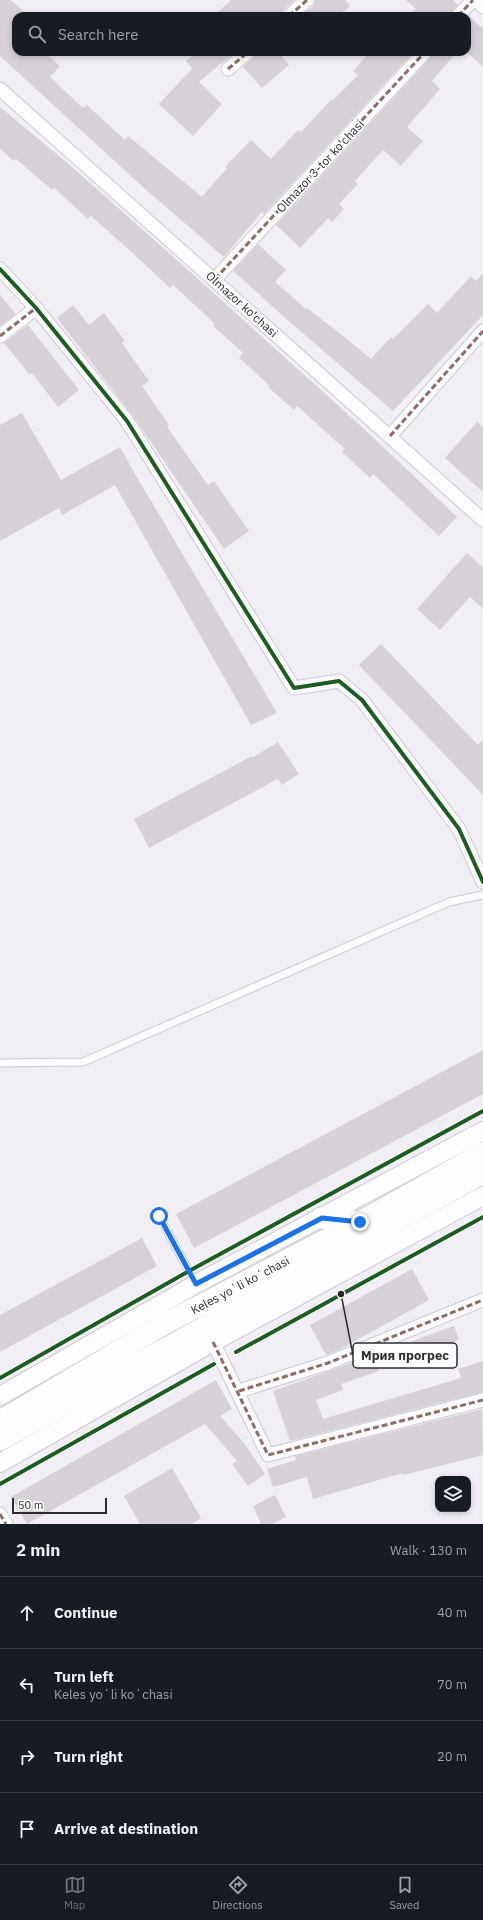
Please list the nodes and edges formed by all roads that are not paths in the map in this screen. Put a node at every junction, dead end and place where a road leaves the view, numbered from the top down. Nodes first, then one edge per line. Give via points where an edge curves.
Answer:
1 (307, 0) edge
2 (473, 0) edge
3 (477, 0) edge
4 (483, 7) edge
5 (294, 12) edge
6 (462, 12) edge
7 (243, 56) edge
8 (421, 56) edge
9 (228, 69) dead end
10 (1, 91) edge
11 (0, 269) edge
12 (215, 279) junction
13 (36, 308) junction
14 (483, 331) edge
15 (0, 336) edge
16 (390, 436) junction
17 (483, 520) edge
18 (483, 882) edge
19 (483, 895) edge
20 (0, 1064) edge
21 (483, 1131) edge
22 (483, 1153) edge
23 (483, 1174) edge
24 (483, 1196) edge
25 (159, 1216) dead end
26 (322, 1218) junction
27 (360, 1222) junction
28 (196, 1284) junction
29 (483, 1300) edge
30 (213, 1342) junction
31 (238, 1391) junction
32 (0, 1396) edge
33 (483, 1400) edge
34 (0, 1421) edge
35 (0, 1440) edge
36 (0, 1463) edge
37 (0, 1514) edge
38 (6, 1524) edge

1 - 5 street
2 - 6 street
3 - 4 street
7 - 9 street
8 - 12 street, Olmazor 3-tor ko'chasi
10 - 12 street, Olmazor ko'chasi
11 - 13 street
12 - 16 street, Olmazor ko'chasi
13 - 15 street
13 - 18 street via 127,421 294,688 339,681 362,700 459,829
14 - 16 street
16 - 17 street, Olmazor ko'chasi
19 - 20 lane via 449,902 83,1062
21 - 26 street, Keles yoʻli koʻchasi
22 - 27 main road, Keles yoʻli koʻchasi
23 - 35 main road, Keles yoʻli koʻchasi
24 - 30 street
25 - 28 lane
26 - 27 main road
26 - 28 street, Keles yoʻli koʻchasi
27 - 34 main road, Keles yoʻli koʻchasi via 166,1323
28 - 32 street, Keles yoʻli koʻchasi
29 - 31 street via 328,1363
30 - 31 street
30 - 36 street
31 - 33 street via 268,1455
37 - 38 street

